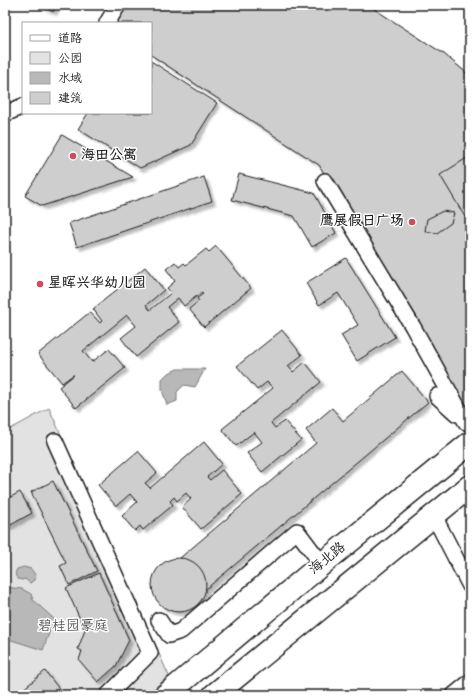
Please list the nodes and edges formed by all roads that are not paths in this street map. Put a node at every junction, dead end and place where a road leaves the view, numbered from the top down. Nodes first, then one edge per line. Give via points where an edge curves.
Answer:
1 (118, 5) edge
2 (108, 22) edge
3 (22, 106) edge
4 (5, 114) edge
5 (325, 181) dead end
6 (437, 396) dead end
7 (468, 425) edge
8 (55, 441) dead end
9 (470, 443) edge
10 (470, 486) edge
11 (434, 516) junction
12 (322, 564) junction
13 (470, 586) edge
14 (159, 620) dead end
15 (470, 682) edge
16 (108, 695) edge
17 (166, 695) edge
18 (214, 695) edge
19 (454, 695) edge

1 - 2 street
3 - 4 street
5 - 7 street
6 - 7 street
8 - 16 street via 150,653
9 - 12 street, 海北路
10 - 11 street
11 - 13 street
11 - 18 street
12 - 14 street via 297,532 181,631 169,635
12 - 17 street, 海北路
15 - 19 street

